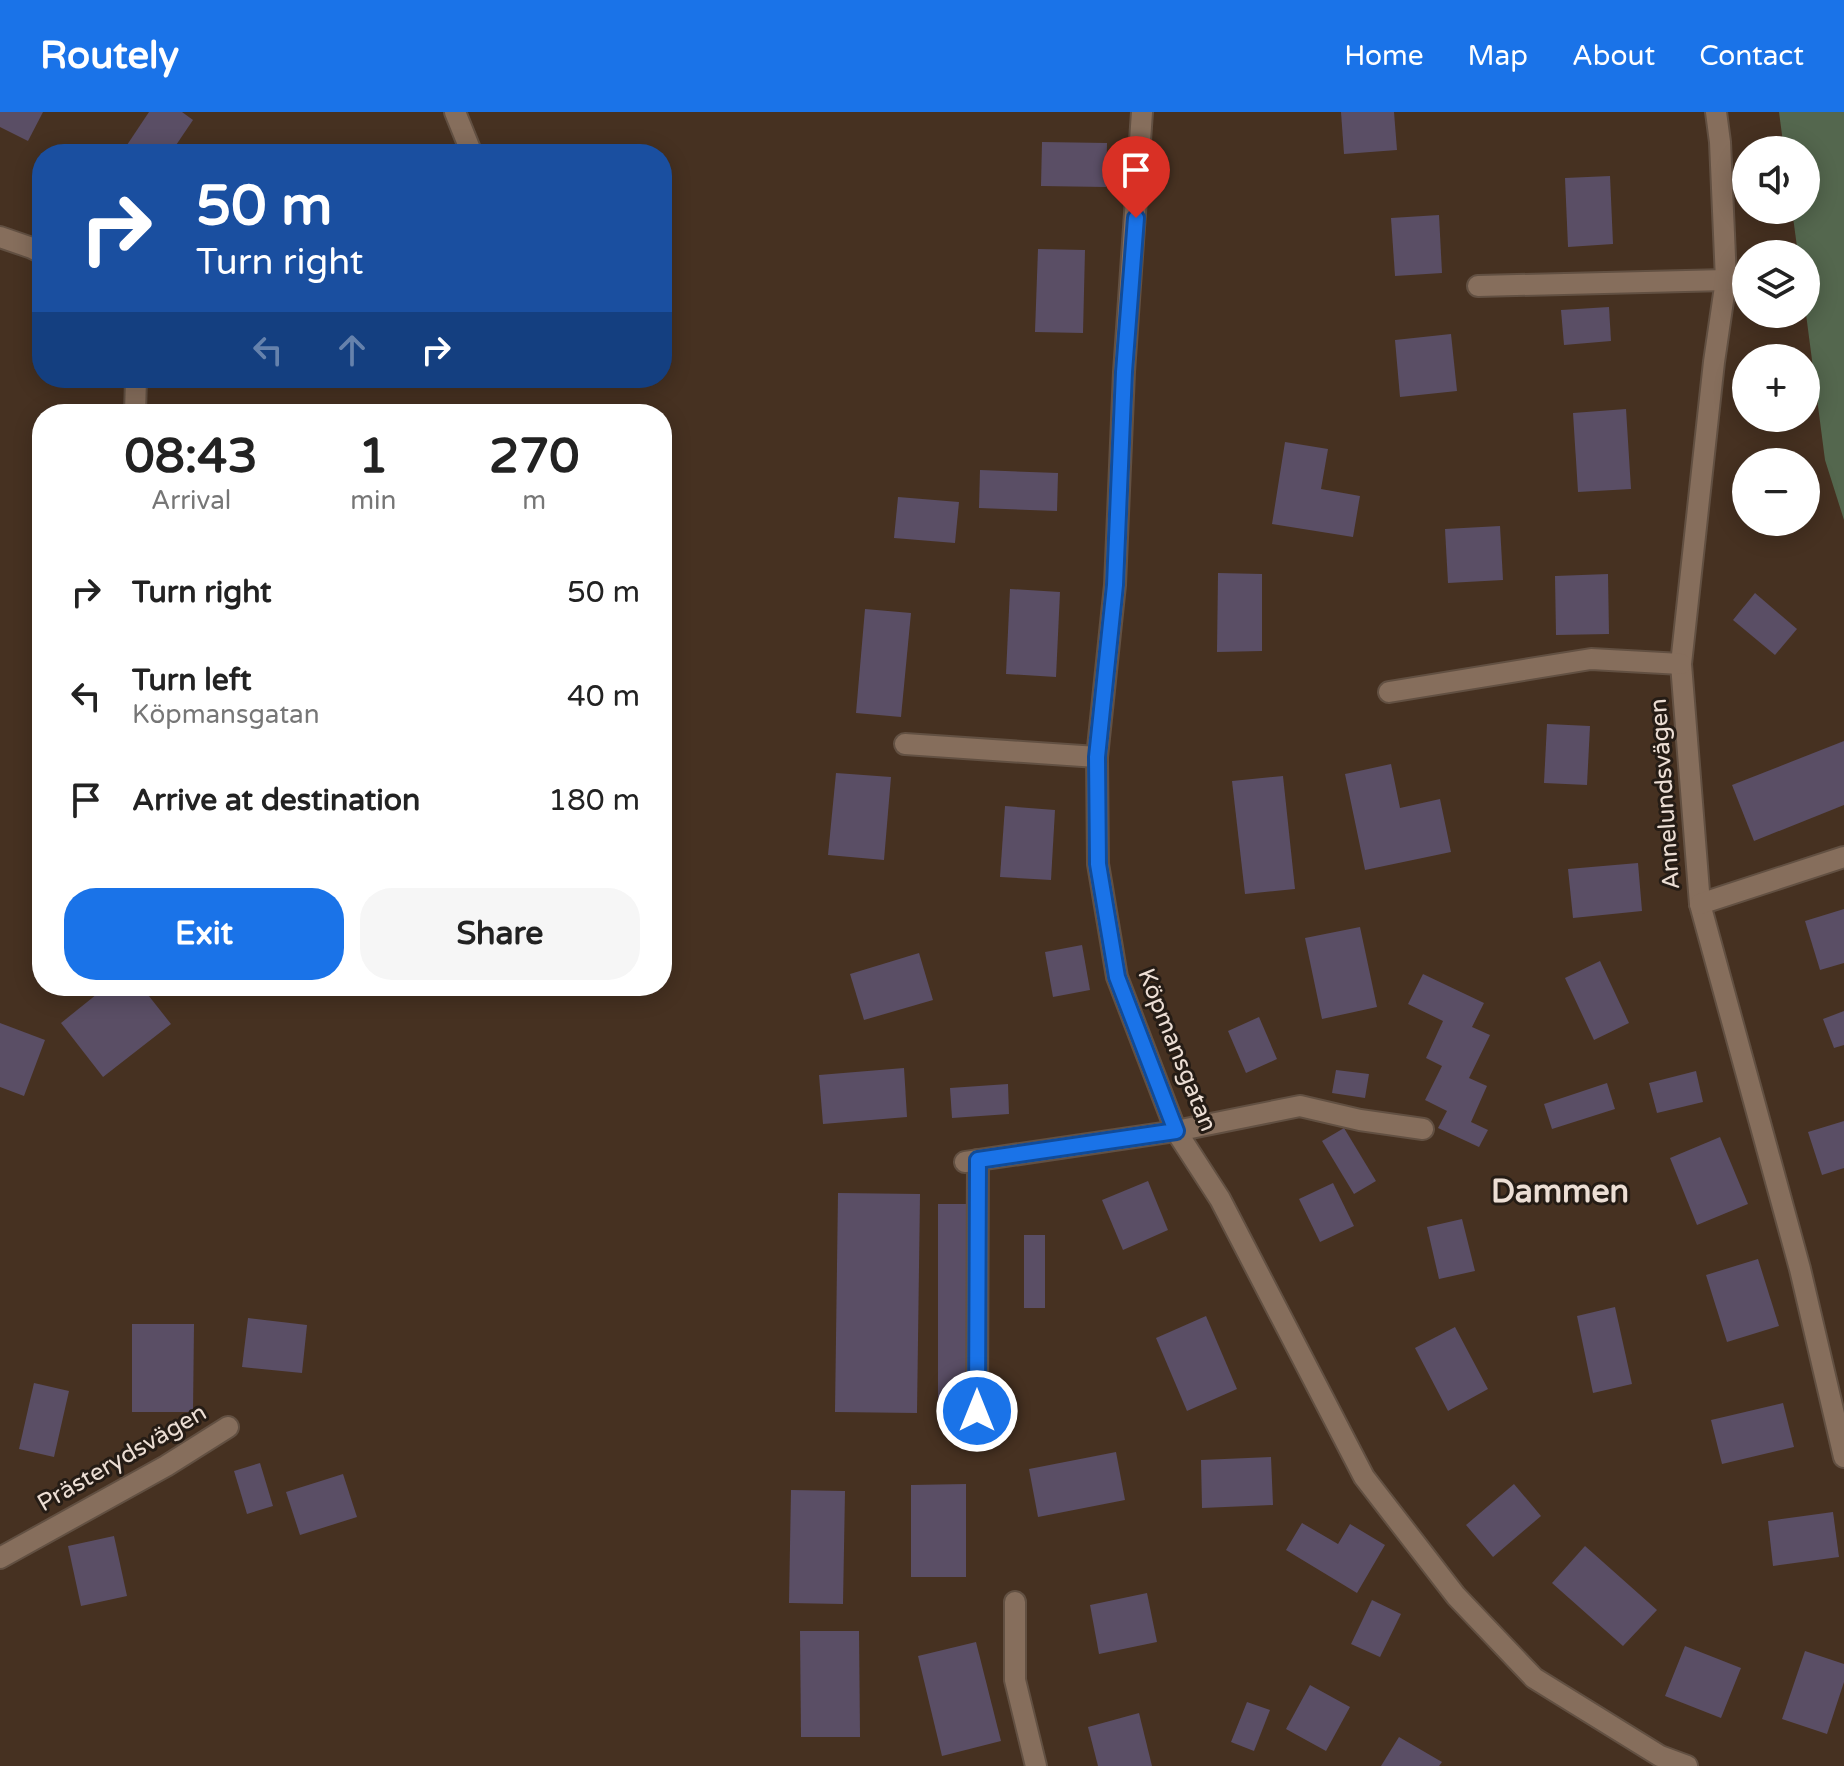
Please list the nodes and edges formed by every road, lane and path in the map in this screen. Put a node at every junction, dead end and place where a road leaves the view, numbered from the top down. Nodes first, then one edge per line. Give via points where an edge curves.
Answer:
1 (455, 112) edge
2 (1142, 112) edge
3 (1716, 112) edge
4 (468, 144) edge
5 (0, 237) edge
6 (32, 248) edge
7 (1726, 280) junction
8 (1478, 286) dead end
9 (1681, 664) junction
10 (1389, 692) dead end
11 (905, 744) dead end
12 (1097, 757) junction
13 (1844, 857) edge
14 (1700, 904) junction
15 (1423, 1129) dead end
16 (1176, 1131) junction
17 (977, 1411) dead end
18 (228, 1427) dead end
19 (1844, 1457) edge
20 (0, 1558) edge
21 (1015, 1602) dead end
22 (1036, 1766) edge
23 (1687, 1766) edge

1 - 4 street
2 - 12 street, Köpmansgatan via 1115,585
3 - 7 street, Annelundsvägen
5 - 6 street
7 - 8 street
7 - 9 street, Annelundsvägen
9 - 10 street via 1591,659
9 - 14 street, Annelundsvägen
11 - 12 street
12 - 16 street, Köpmansgatan via 1098,864 1117,977
13 - 14 street
14 - 19 street, Annelundsvägen via 1800,1269
15 - 16 street via 1300,1106
16 - 17 street via 972,1161
16 - 23 street, Köpmansgatan via 1220,1199 1364,1477 1456,1596 1534,1678 1660,1756
18 - 20 street, Prästerydsvägen
21 - 22 street via 1015,1680

